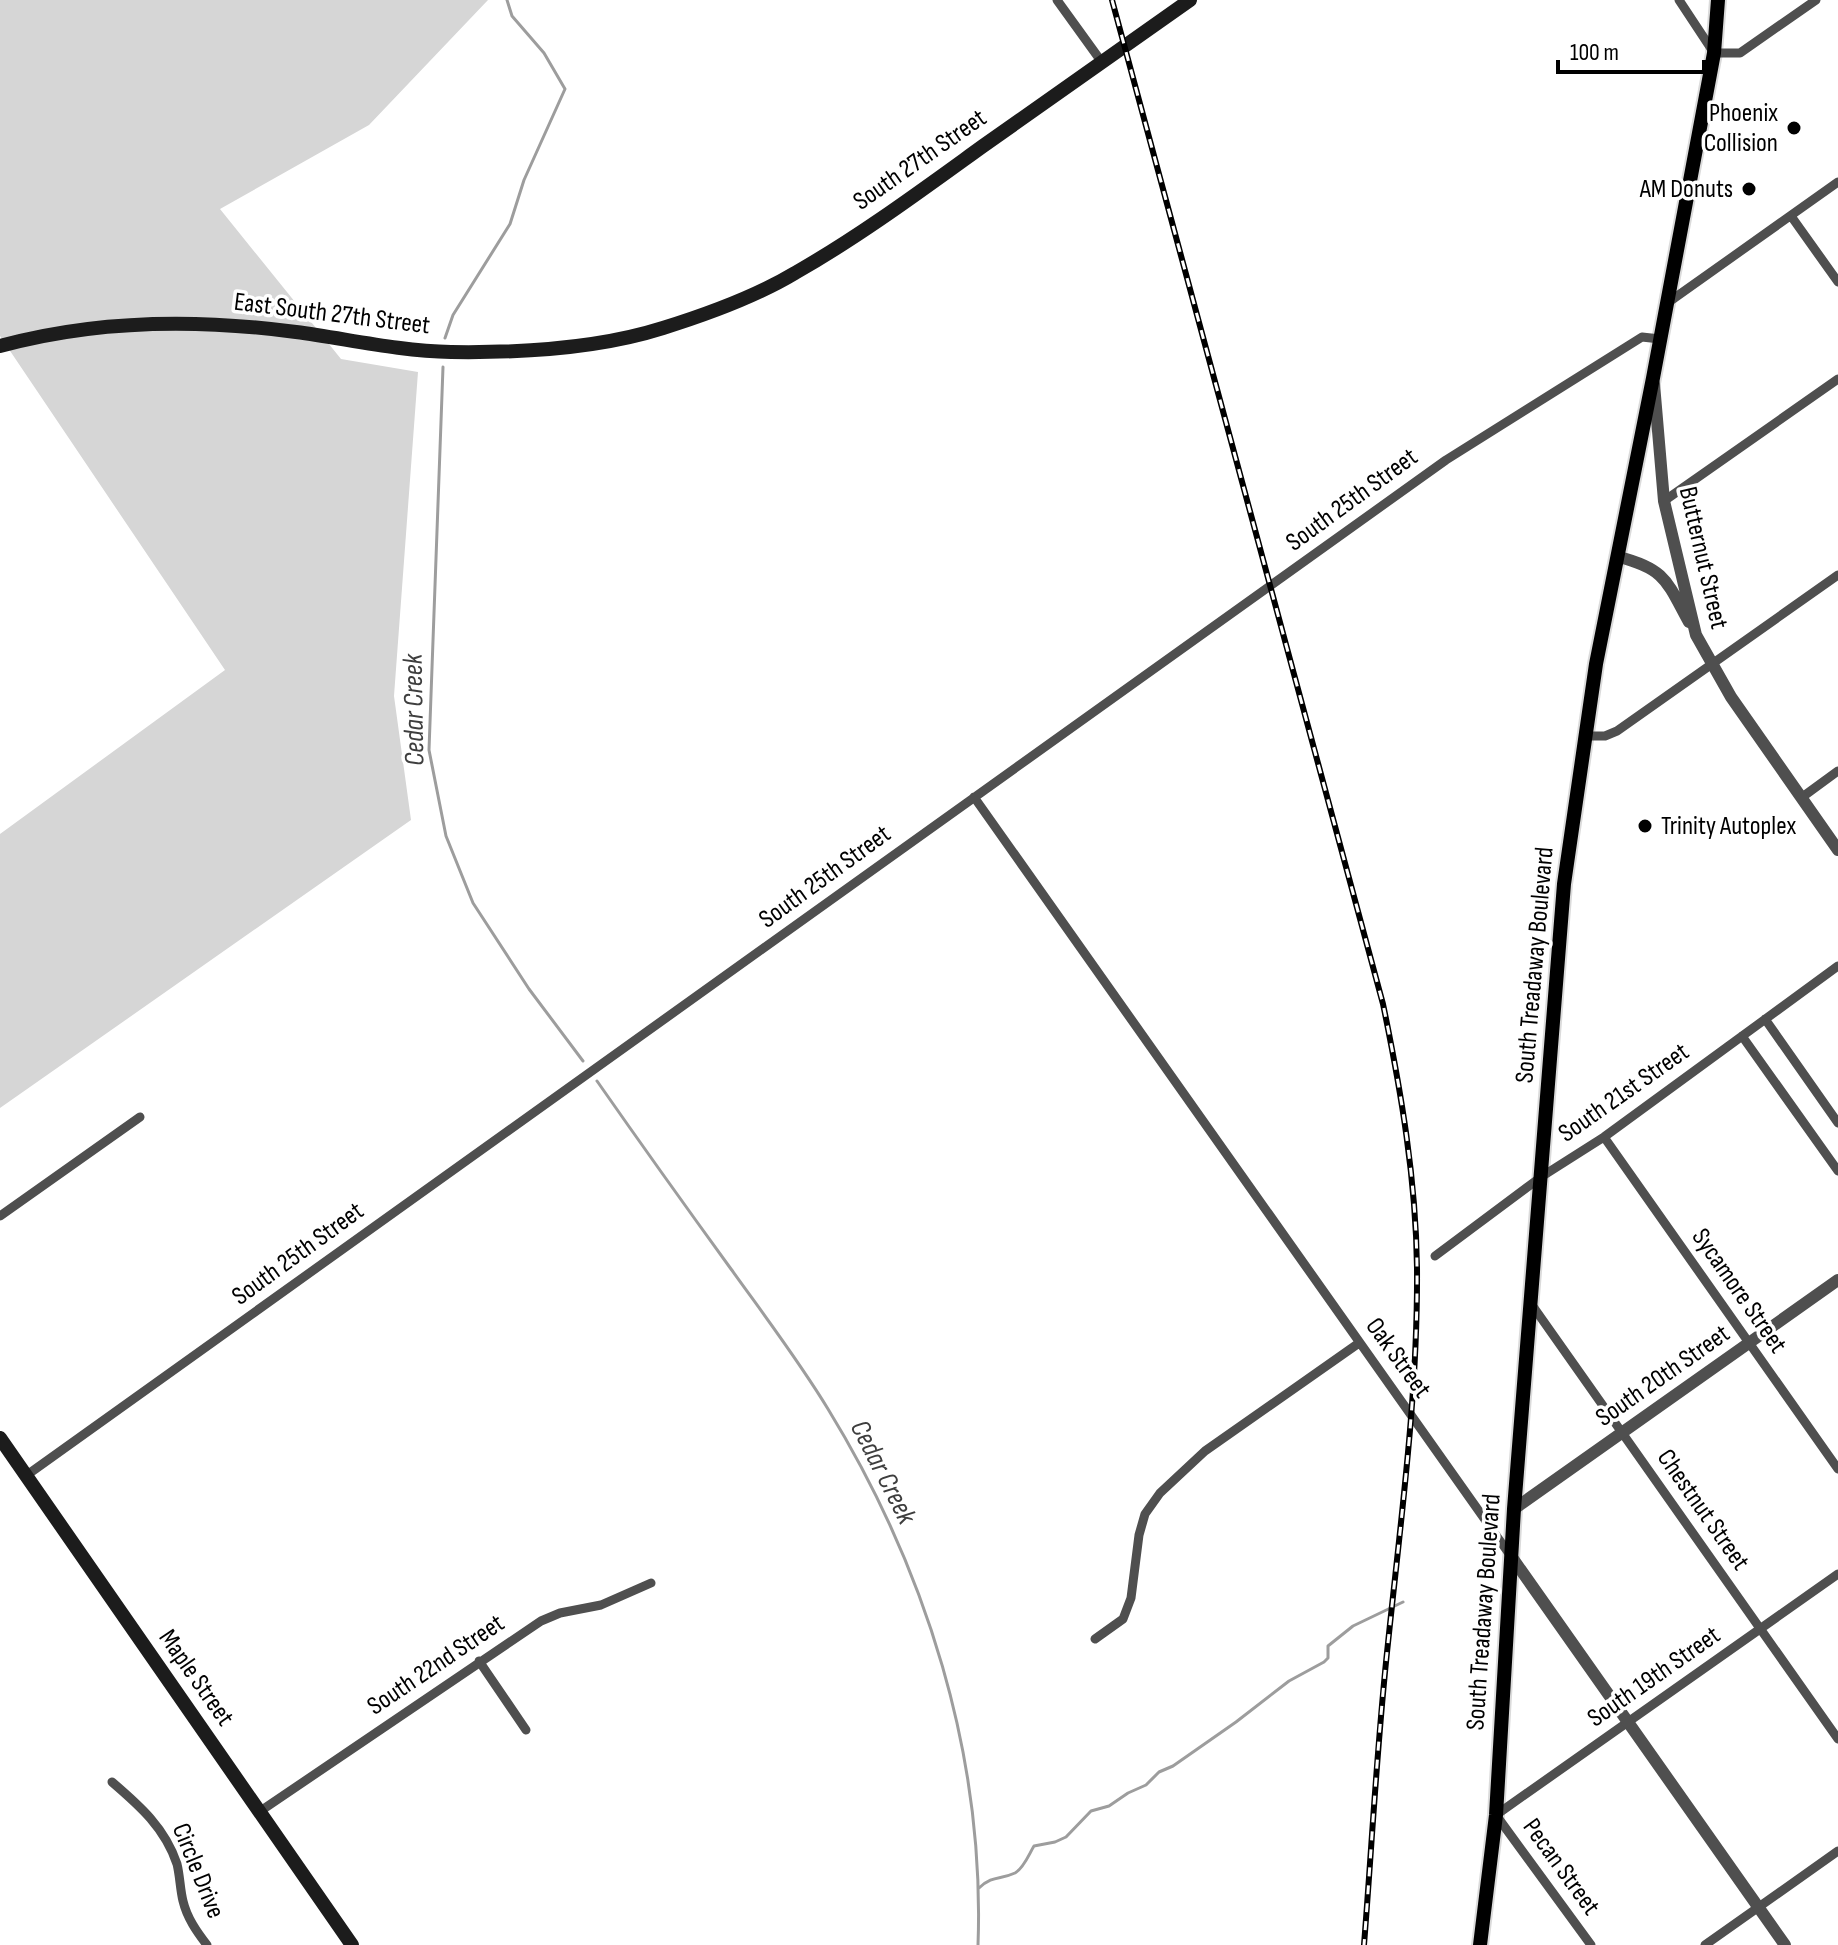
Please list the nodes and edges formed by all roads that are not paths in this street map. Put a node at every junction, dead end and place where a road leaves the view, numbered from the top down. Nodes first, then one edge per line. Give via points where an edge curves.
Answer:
1 (1057, 0) edge
2 (1190, 0) edge
3 (1679, 0) edge
4 (1718, 0) edge
5 (1816, 0) edge
6 (1714, 53) junction
7 (1101, 61) junction
8 (1838, 182) edge
9 (1791, 216) junction
10 (1838, 282) edge
11 (1666, 304) junction
12 (660, 330) joint
13 (1660, 339) junction
14 (0, 346) edge
15 (1653, 378) junction
16 (1838, 379) edge
17 (1664, 501) junction
18 (1619, 557) junction
19 (1838, 575) edge
20 (1696, 635) junction
21 (1712, 665) junction
22 (1586, 736) junction
23 (1838, 771) edge
24 (974, 797) junction
25 (1801, 798) junction
26 (1838, 850) edge
27 (1838, 966) edge
28 (1765, 1019) junction
29 (1742, 1036) junction
30 (140, 1117) dead end
31 (1838, 1123) edge
32 (1604, 1137) junction
33 (1838, 1171) edge
34 (1541, 1177) junction
35 (0, 1216) edge
36 (1435, 1256) dead end
37 (1838, 1280) edge
38 (1532, 1305) junction
39 (1359, 1343) junction
40 (1748, 1343) junction
41 (1622, 1432) junction
42 (0, 1438) edge
43 (1838, 1469) edge
44 (27, 1475) junction
45 (1514, 1509) junction
46 (1511, 1556) junction
47 (1838, 1574) edge
48 (651, 1583) dead end
49 (1760, 1629) junction
50 (1095, 1639) dead end
51 (479, 1661) junction
52 (1627, 1723) junction
53 (526, 1730) dead end
54 (1838, 1739) edge
55 (112, 1782) dead end
56 (259, 1812) junction
57 (1496, 1815) junction
58 (1838, 1851) edge
59 (1758, 1908) junction
60 (207, 1945) edge
61 (352, 1945) edge
62 (1480, 1945) edge
63 (1591, 1945) edge
64 (1705, 1945) edge
65 (1785, 1945) edge

1 - 7 street
2 - 7 main road, South 27th Street
3 - 6 street
4 - 6 main road, South Treadaway Boulevard
5 - 6 street via 1740,53
6 - 11 main road, South Treadaway Boulevard
7 - 12 main road, South 27th Street via 909,199 793,274
8 - 9 street
9 - 10 street
9 - 11 street
11 - 13 main road, South Treadaway Boulevard
12 - 14 main road, East South 27th Street via 556,347 449,352 248,327 176,324 90,328
13 - 15 main road, South Treadaway Boulevard
13 - 24 street, South 25th Street via 1642,337 1446,460
15 - 17 street, Butternut Street
15 - 18 main road, South Treadaway Boulevard
16 - 17 street
17 - 20 street, Butternut Street
18 - 20 street via 1655,569
18 - 22 main road, South Treadaway Boulevard
19 - 21 street
20 - 21 street, Butternut Street
21 - 22 street via 1617,731
21 - 25 street, Butternut Street
22 - 34 main road, South Treadaway Boulevard via 1564,886
23 - 25 street
24 - 39 street, Oak Street
24 - 44 street, South 25th Street
25 - 26 street, Butternut Street
27 - 28 street, South 21st Street
28 - 29 street, South 21st Street
28 - 31 street
29 - 32 street, South 21st Street
29 - 33 street
30 - 35 street
32 - 34 street, South 21st Street
32 - 40 street, Sycamore Street
34 - 36 street, South 21st Street
34 - 38 main road, South Treadaway Boulevard
37 - 40 street, South 20th Street
38 - 41 street, Chestnut Street
38 - 45 main road, South Treadaway Boulevard
39 - 46 street, Oak Street
39 - 50 street via 1205,1451 1160,1493 1145,1514 1123,1619
40 - 41 street, South 20th Street
40 - 43 street, Sycamore Street
41 - 45 street, South 20th Street
41 - 49 street, Chestnut Street
42 - 44 main road, Maple Street
44 - 56 main road, Maple Street
45 - 46 main road, South Treadaway Boulevard
46 - 52 street, Oak Street
46 - 57 main road, South Treadaway Boulevard
47 - 49 street, South 19th Street
48 - 51 street, South 22nd Street via 601,1605 541,1621
49 - 52 street, South 19th Street
49 - 54 street, Chestnut Street
51 - 53 street
51 - 56 street, South 22nd Street
52 - 57 street, South 19th Street
52 - 59 street, Oak Street
55 - 60 street, Circle Drive via 165,1838 189,1918
56 - 61 main road, Maple Street
57 - 62 main road, South Treadaway Boulevard
57 - 63 street, Pecan Street
58 - 59 street
59 - 64 street
59 - 65 street, Oak Street

